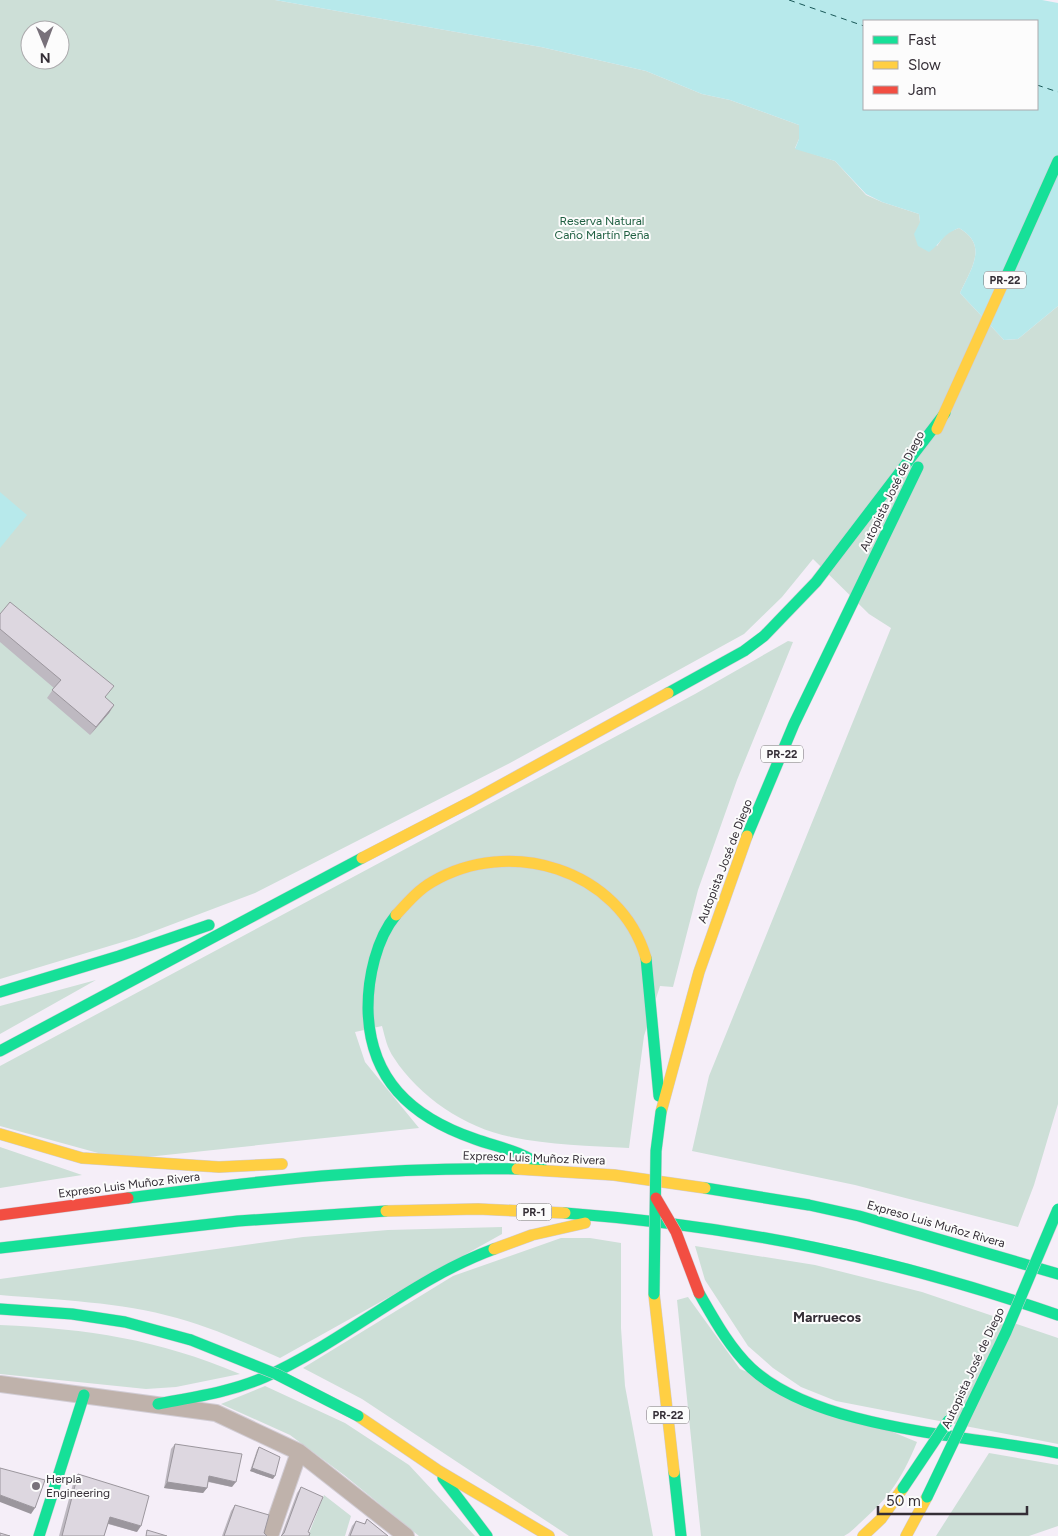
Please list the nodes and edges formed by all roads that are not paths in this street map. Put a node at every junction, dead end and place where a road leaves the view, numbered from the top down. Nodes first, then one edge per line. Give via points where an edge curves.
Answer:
1 (1058, 161) edge
2 (945, 413) junction
3 (292, 894) junction
4 (0, 992) edge
5 (0, 1051) edge
6 (661, 1112) junction
7 (0, 1134) edge
8 (338, 1162) dead end
9 (298, 1164) dead end
10 (396, 1170) junction
11 (544, 1170) junction
12 (656, 1198) junction
13 (1058, 1209) edge
14 (0, 1215) edge
15 (616, 1216) junction
16 (0, 1248) edge
17 (1058, 1274) edge
18 (0, 1309) edge
19 (1058, 1315) edge
20 (1006, 1332) junction
21 (0, 1384) edge
22 (84, 1395) junction
23 (158, 1404) junction
24 (299, 1452) junction
25 (1058, 1453) edge
26 (439, 1471) junction
27 (39, 1536) edge
28 (270, 1536) edge
29 (406, 1536) edge
30 (487, 1536) edge
31 (549, 1536) edge
32 (681, 1536) edge
33 (863, 1536) edge
34 (906, 1536) edge

1 - 2 main road, Autopista José de Diego / PR-22
2 - 3 main road via 816,582 764,636 744,651 472,801
2 - 6 main road, Autopista José de Diego / PR-22 via 794,724 742,847 699,972
3 - 4 main road via 118,956
3 - 5 main road
6 - 11 main road via 650,976 645,952 631,923 603,892 568,871 525,860 488,862 439,877 401,908 384,936 370,984 370,1030 374,1052 387,1078 408,1104 424,1117 464,1136 532,1158
6 - 12 main road, Autopista José de Diego / PR-22, bridge via 656,1151
7 - 9 main road via 82,1158 219,1167
8 - 10 main road
10 - 11 main road, Expreso Luis Muñoz Rivera
10 - 14 main road, Expreso Luis Muñoz Rivera
11 - 17 main road, Expreso Luis Muñoz Rivera via 645,1179 829,1209
12 - 25 main road, bridge via 676,1232 699,1293 730,1344 751,1368 778,1390 830,1412
12 - 32 main road, Autopista José de Diego / PR-22, bridge via 654,1294
13 - 20 main road, Autopista José de Diego, bridge
15 - 16 main road, PR-1 via 477,1209 318,1214
15 - 19 main road, PR-1 via 762,1234 891,1261
15 - 23 main road via 532,1236 461,1261 308,1354 264,1376 223,1391
18 - 26 main road, bridge via 125,1322 220,1349 290,1380 358,1416
20 - 33 main road, bridge via 881,1519
20 - 34 main road, Autopista José de Diego, bridge via 928,1497
21 - 22 street
22 - 23 street
22 - 27 main road
23 - 24 street via 216,1412
24 - 28 street
24 - 29 street
26 - 30 main road via 454,1496
26 - 31 main road

